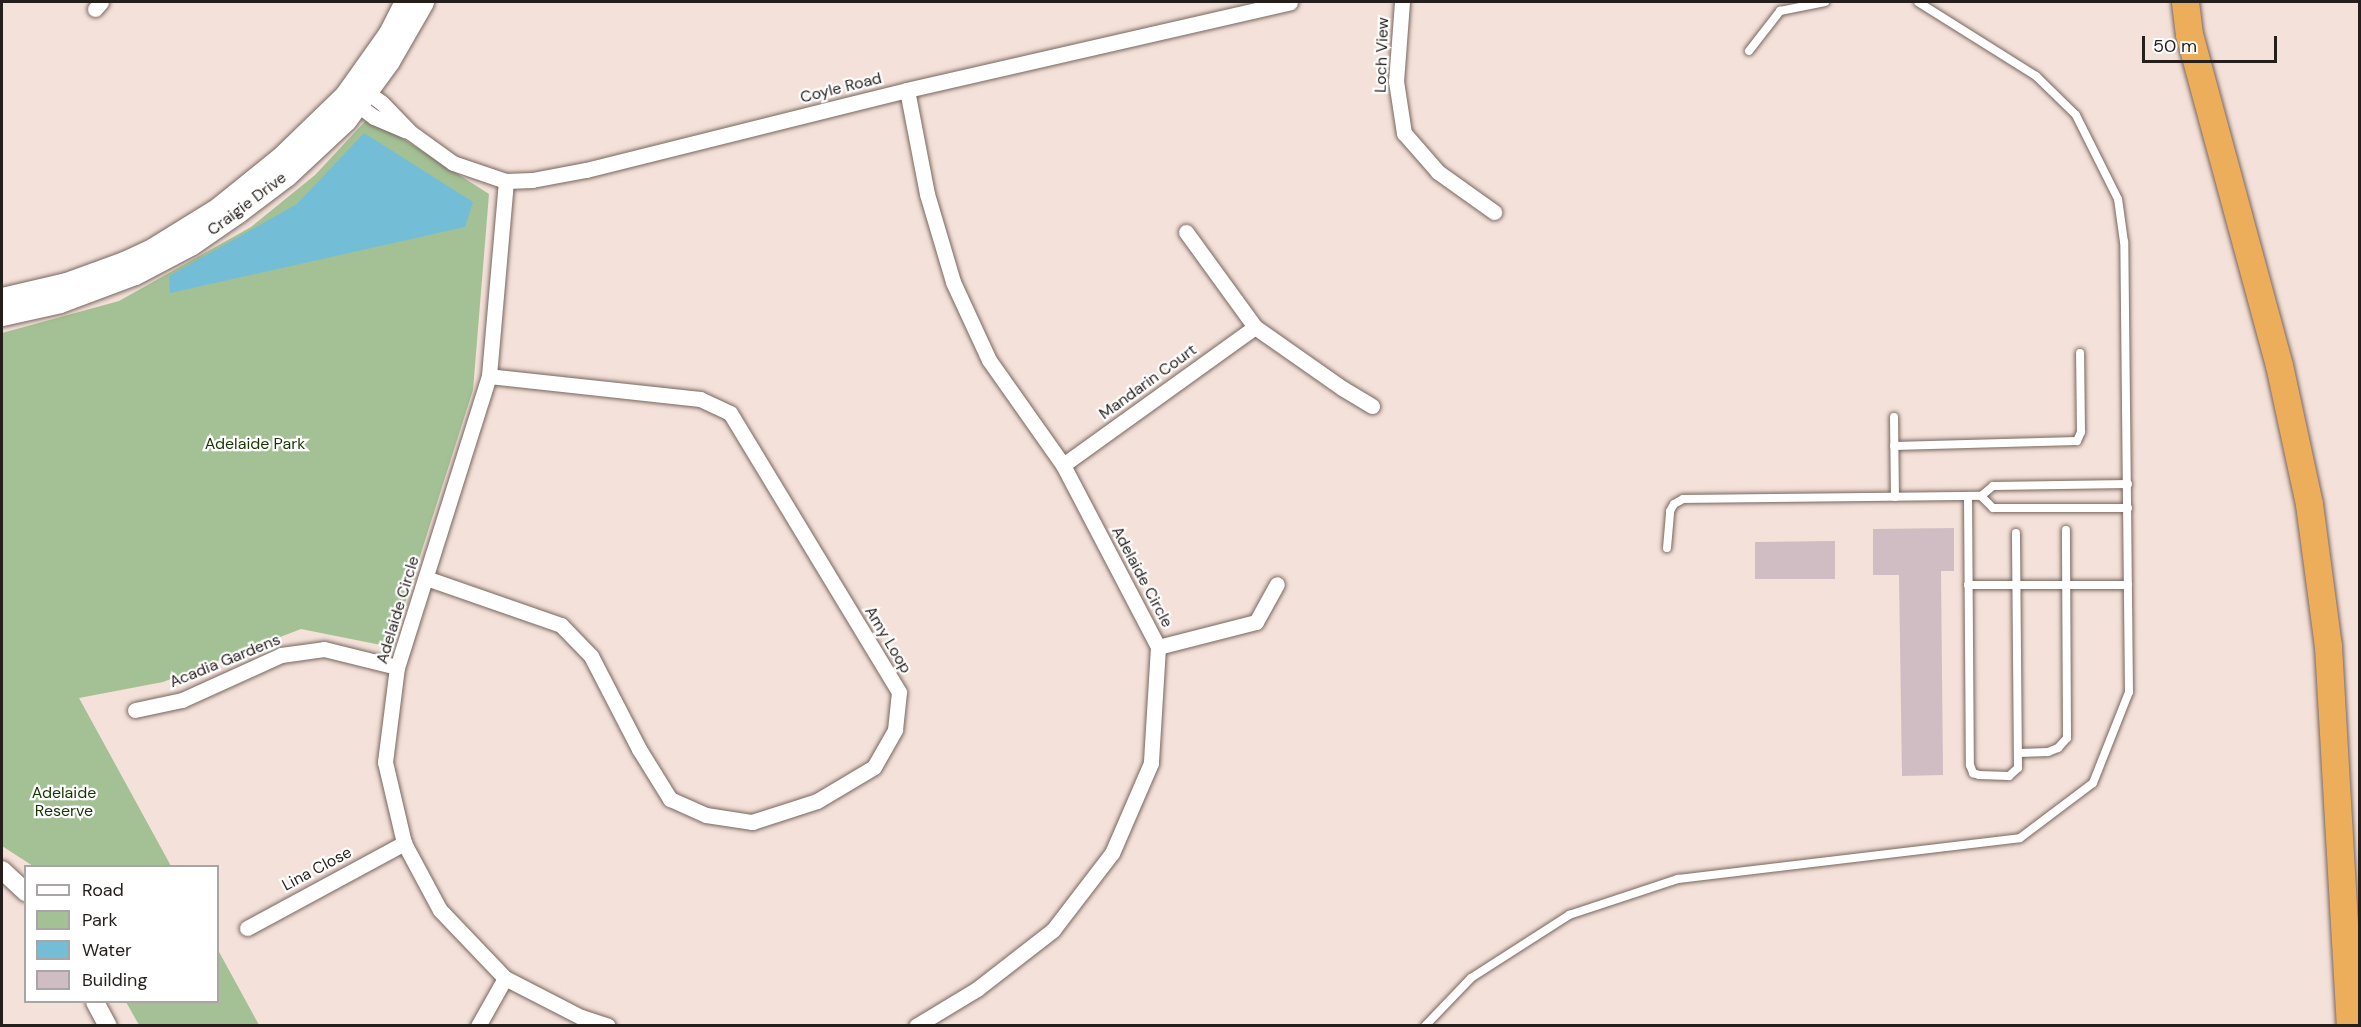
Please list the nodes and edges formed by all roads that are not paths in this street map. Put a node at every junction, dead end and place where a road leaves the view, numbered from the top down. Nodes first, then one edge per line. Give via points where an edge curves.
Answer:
1 (405, 2) edge
2 (423, 2) edge
3 (1290, 2) edge
4 (1402, 2) edge
5 (1825, 2) edge
6 (1918, 2) edge
7 (2185, 2) edge
8 (1749, 51) dead end
9 (907, 90) junction
10 (357, 94) junction
11 (506, 181) junction
12 (1494, 212) dead end
13 (1186, 232) dead end
14 (2, 298) edge
15 (2, 315) edge
16 (1255, 327) junction
17 (2080, 353) dead end
18 (489, 376) junction
19 (1372, 406) dead end
20 (1894, 417) dead end
21 (1894, 446) junction
22 (1063, 465) junction
23 (2128, 484) junction
24 (1968, 496) junction
25 (1981, 496) junction
26 (1895, 497) junction
27 (2128, 508) junction
28 (2066, 530) dead end
29 (2016, 533) dead end
30 (1666, 548) dead end
31 (426, 578) junction
32 (1276, 584) dead end
33 (1968, 585) junction
34 (2017, 585) junction
35 (2067, 585) junction
36 (2128, 585) junction
37 (1158, 647) junction
38 (398, 667) junction
39 (135, 711) dead end
40 (2019, 753) junction
41 (404, 843) junction
42 (2, 870) edge
43 (24, 890) edge
44 (247, 928) dead end
45 (505, 978) junction
46 (96, 1003) edge
47 (108, 1026) edge
48 (478, 1026) edge
49 (608, 1026) edge
50 (916, 1026) edge
51 (1425, 1026) edge
52 (2350, 1026) edge

1 - 10 main road, Craigie Drive
2 - 10 main road, Craigie Drive
3 - 9 street, Coyle Road
4 - 12 street, Loch View via 1396,81 1404,133 1438,172
5 - 8 lane via 1780,11
6 - 23 lane via 2036,76 2076,115 2118,199 2124,242
7 - 52 highway via 2189,34 2279,365 2309,504 2328,646
9 - 11 street, Coyle Road via 585,170
9 - 22 street, Adelaide Circle via 927,194 953,282 989,360
10 - 11 street, Coyle Road via 382,103 410,132 453,163
10 - 14 main road, Craigie Drive via 260,176 152,249 99,272
10 - 15 main road, Craigie Drive via 286,176 192,244 97,290
11 - 18 street, Adelaide Circle
13 - 16 street
16 - 19 street
16 - 22 street, Mandarin Court
17 - 21 lane via 2081,432 2077,441
18 - 31 street, Adelaide Circle
18 - 31 street, Amy Loop via 700,399 730,413 899,692 895,730 874,767 817,801 752,822 706,815 670,800 591,656 561,625
20 - 21 lane
21 - 26 lane
22 - 37 street, Adelaide Circle
23 - 25 lane via 1993,486
23 - 27 lane
24 - 25 lane
24 - 26 lane
24 - 33 lane
25 - 27 lane via 1993,508
26 - 30 lane via 1683,499 1670,511
27 - 36 lane
28 - 35 lane
29 - 34 lane
31 - 38 street, Adelaide Circle
32 - 37 street via 1256,622
33 - 34 lane
33 - 40 lane via 1970,769 1979,775 2013,775
34 - 35 lane
34 - 40 lane
35 - 36 lane
35 - 40 lane via 2067,738 2048,752
36 - 51 lane via 2129,692 2093,783 2020,838 1678,879 1569,915 1471,978
37 - 50 street, Adelaide Circle via 1150,763 1112,853 1053,930 977,989
38 - 39 street, Acadia Gardens via 324,649 281,655 183,700
38 - 41 street, Adelaide Circle via 385,762
41 - 44 street, Lina Close
41 - 45 street, Adelaide Circle via 440,910
42 - 43 street
45 - 48 street
45 - 49 street, Adelaide Circle via 581,1017
46 - 47 street

